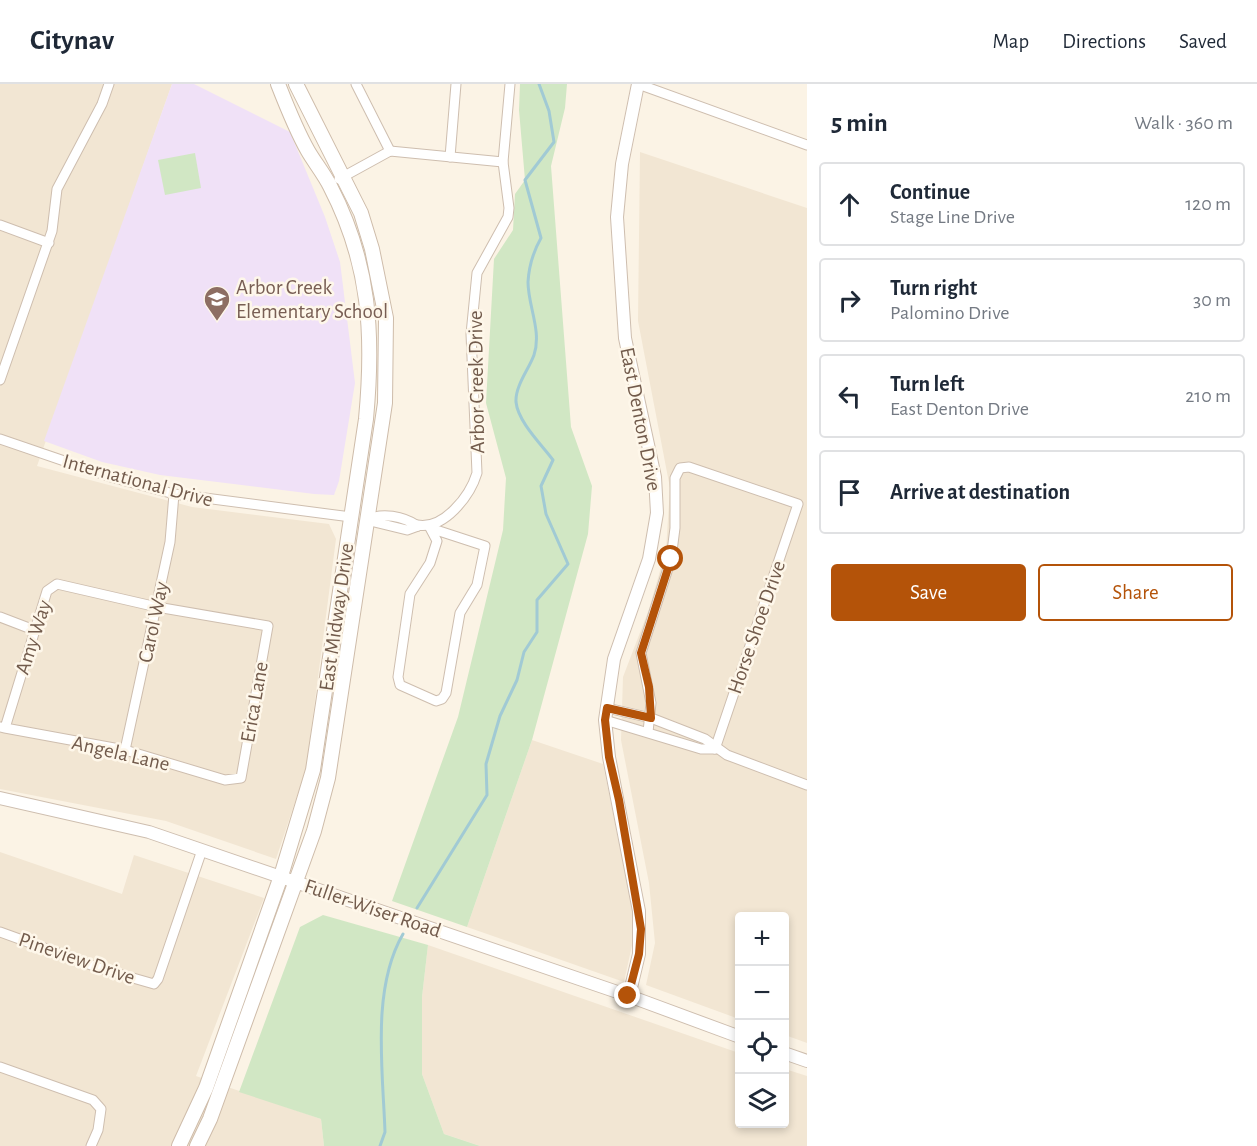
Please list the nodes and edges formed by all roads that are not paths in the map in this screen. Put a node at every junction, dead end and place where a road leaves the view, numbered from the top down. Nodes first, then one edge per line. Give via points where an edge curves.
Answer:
1 (109, 84) edge
2 (278, 84) edge
3 (296, 84) edge
4 (356, 84) edge
5 (456, 84) edge
6 (510, 84) edge
7 (638, 84) edge
8 (807, 145) edge
9 (390, 150) junction
10 (450, 157) junction
11 (502, 162) junction
12 (343, 177) junction
13 (330, 185) junction
14 (0, 225) edge
15 (49, 243) junction
16 (3, 358) edge
17 (0, 380) edge
18 (0, 440) edge
19 (174, 494) junction
20 (351, 517) junction
21 (366, 520) junction
22 (431, 527) junction
23 (157, 607) junction
24 (0, 617) edge
25 (34, 630) junction
26 (606, 714) junction
27 (651, 718) junction
28 (3, 728) edge
29 (648, 732) junction
30 (715, 749) junction
31 (125, 750) junction
32 (241, 778) joint
33 (806, 783) edge
34 (0, 798) edge
35 (202, 850) junction
36 (281, 876) junction
37 (296, 882) junction
38 (0, 932) edge
39 (628, 996) junction
40 (735, 1036) edge
41 (789, 1055) edge
42 (807, 1061) edge
43 (0, 1067) edge
44 (201, 1145) edge
45 (91, 1146) edge
46 (179, 1146) edge

1 - 15 street via 57,189
2 - 13 main road, East Midway Drive via 308,150
3 - 12 main road, East Midway Drive
4 - 9 street
5 - 10 street
6 - 11 street, Arbor Creek Drive
7 - 8 street
7 - 26 street, East Denton Drive via 623,154 617,217 625,338 655,477 657,513 649,558 614,659
9 - 10 street
9 - 12 street
10 - 11 street
11 - 22 street, Arbor Creek Drive via 508,218 477,273 471,334 477,473 464,498
12 - 13 street
12 - 21 main road, East Midway Drive via 370,240 386,318 385,403
13 - 20 main road, East Midway Drive via 355,246 371,331 366,419
14 - 15 street
15 - 16 street
16 - 17 street
18 - 19 street, International Drive
19 - 20 street, International Drive
19 - 23 street, Carol Way via 170,542
20 - 21 main road
20 - 36 main road, East Midway Drive via 313,770
21 - 22 street via 407,530 417,525
21 - 37 main road, East Midway Drive via 328,778
22 - 22 street via 437,541 430,563 411,594 398,677 400,685 436,701 446,693 460,613 477,585 485,546
23 - 25 street, Amy Way via 57,584 47,591
23 - 31 street, Carol Way
23 - 32 street, Erica Lane via 268,626
24 - 25 street
25 - 28 street, Amy Way
26 - 27 street
26 - 29 street
26 - 39 street, East Denton Drive via 609,757 639,911 639,954
27 - 29 street
27 - 30 street via 705,739
27 - 30 street, Horse Shoe Drive via 641,653 671,559 675,478 680,468 689,467 798,504
28 - 31 street, Angela Lane
29 - 30 street
30 - 33 street
31 - 32 street, Angela Lane via 225,780
34 - 35 street, Fuller-Wiser Road via 149,832
35 - 36 street, Fuller-Wiser Road
35 - 38 street, Pineview Drive via 154,984
36 - 37 street, Fuller-Wiser Road
36 - 46 main road, East Midway Drive via 206,1088
37 - 39 street, Fuller-Wiser Road
37 - 44 main road, East Midway Drive
39 - 40 street, Fuller-Wiser Road
41 - 42 street
43 - 45 street via 93,1100 101,1109

